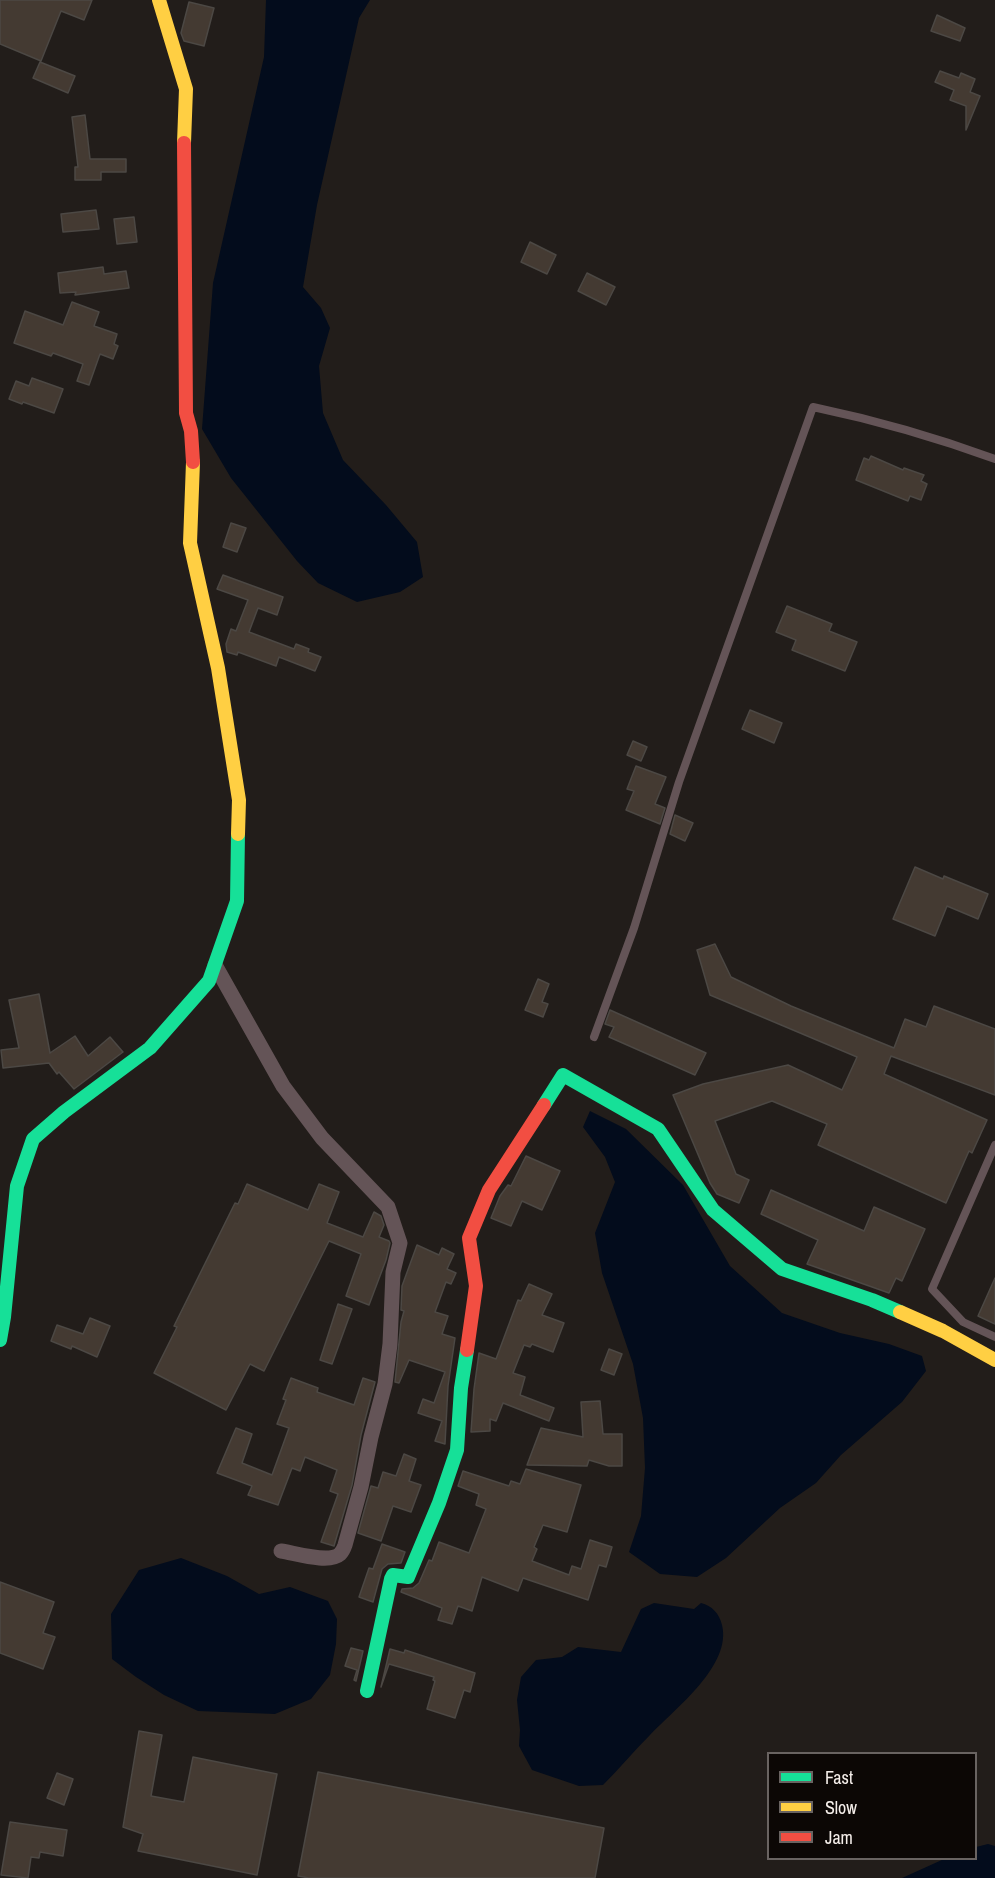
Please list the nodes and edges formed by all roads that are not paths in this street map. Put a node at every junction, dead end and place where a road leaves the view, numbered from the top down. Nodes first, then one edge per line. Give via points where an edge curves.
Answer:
1 (159, 0) edge
2 (995, 459) edge
3 (215, 965) junction
4 (594, 1037) dead end
5 (995, 1145) edge
6 (995, 1337) edge
7 (0, 1340) edge
8 (995, 1360) edge
9 (281, 1551) dead end
10 (366, 1691) dead end

1 - 3 street via 186,89 186,413 192,431 193,471 190,543 218,668 239,800 237,902
2 - 4 lane via 872,419 813,407 679,782 634,928
3 - 7 street via 209,981 150,1048 33,1139 18,1186
3 - 9 street via 283,1086 322,1138 388,1207 400,1243 393,1272 386,1384 342,1553 318,1558
5 - 6 lane via 932,1289 963,1322
8 - 10 street via 882,1304 782,1269 713,1210 658,1129 563,1075 489,1190 469,1238 477,1286 461,1388 457,1450 413,1568 408,1577 393,1575 391,1579

